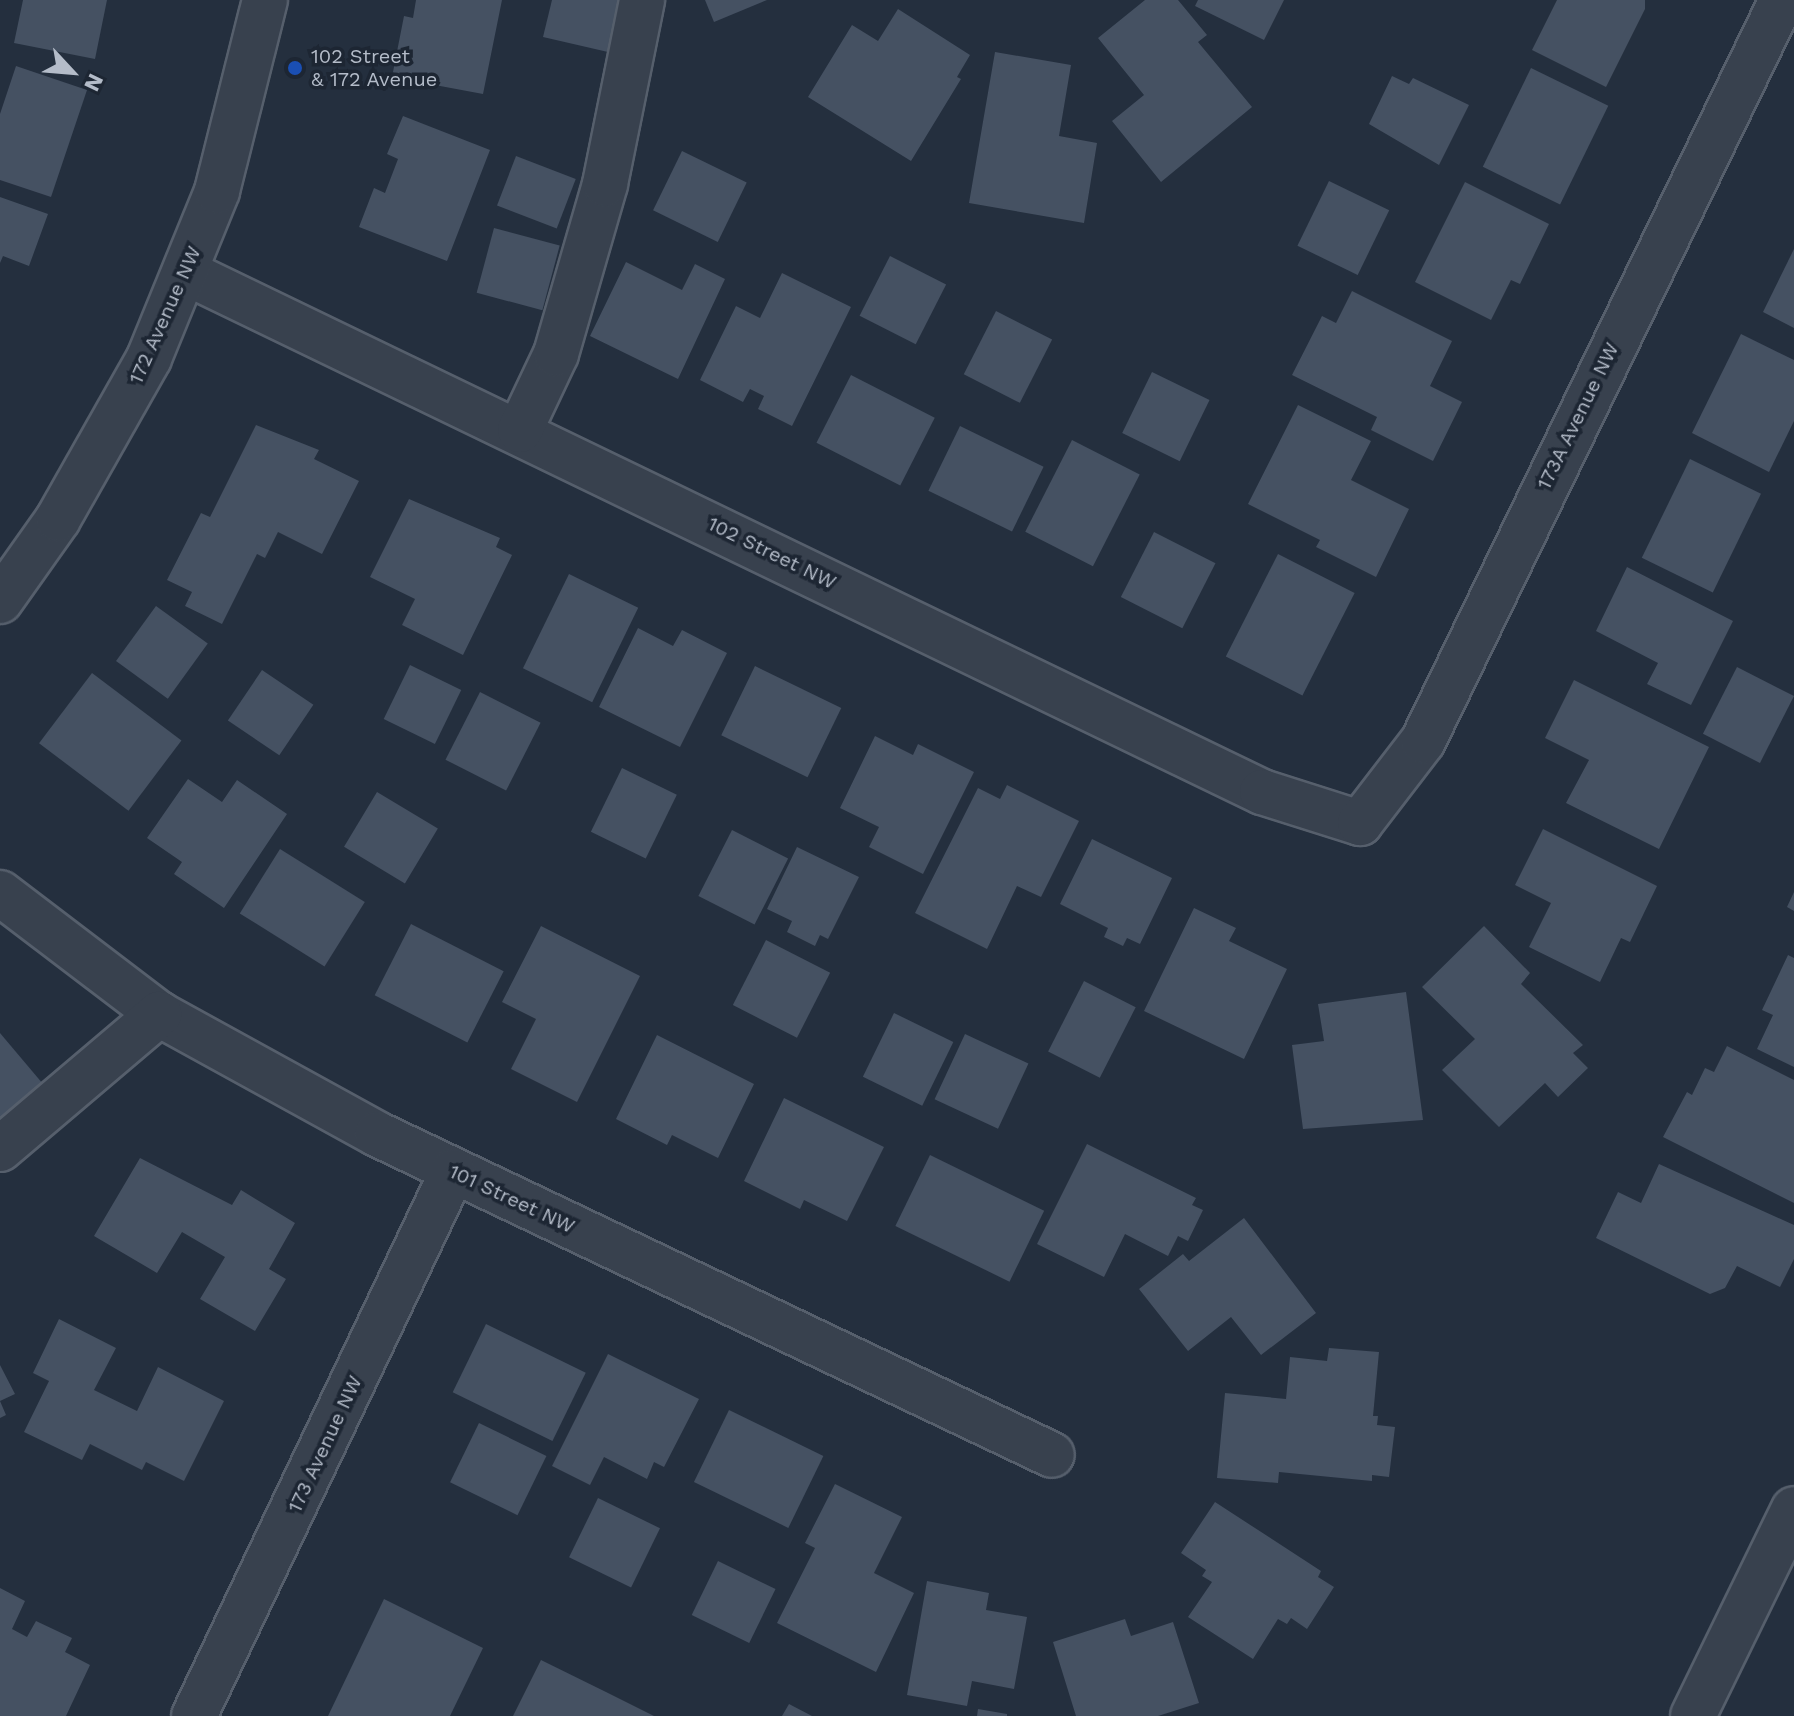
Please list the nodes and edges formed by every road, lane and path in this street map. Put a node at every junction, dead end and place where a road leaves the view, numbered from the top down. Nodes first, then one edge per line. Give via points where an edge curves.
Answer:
1 (265, 0) edge
2 (642, 0) edge
3 (1782, 0) edge
4 (187, 273) junction
5 (520, 430) junction
6 (0, 601) edge
7 (1360, 823) joint
8 (0, 893) edge
9 (159, 1014) junction
10 (0, 1149) edge
11 (453, 1171) junction
12 (1052, 1455) dead end
13 (1794, 1509) edge
14 (194, 1716) edge
15 (1693, 1716) edge

1 - 4 street, 172 Avenue NW via 242,107
2 - 5 street via 605,184 556,354
3 - 7 street, 173A Avenue NW via 1423,741
4 - 5 street, 102 Street NW
4 - 6 street, 172 Avenue NW via 106,439
5 - 7 street, 102 Street NW via 1262,792
8 - 9 street, 101 Street NW
9 - 10 street
9 - 11 street, 101 Street NW
11 - 12 street, 101 Street NW
11 - 14 street, 173 Avenue NW
13 - 15 street

